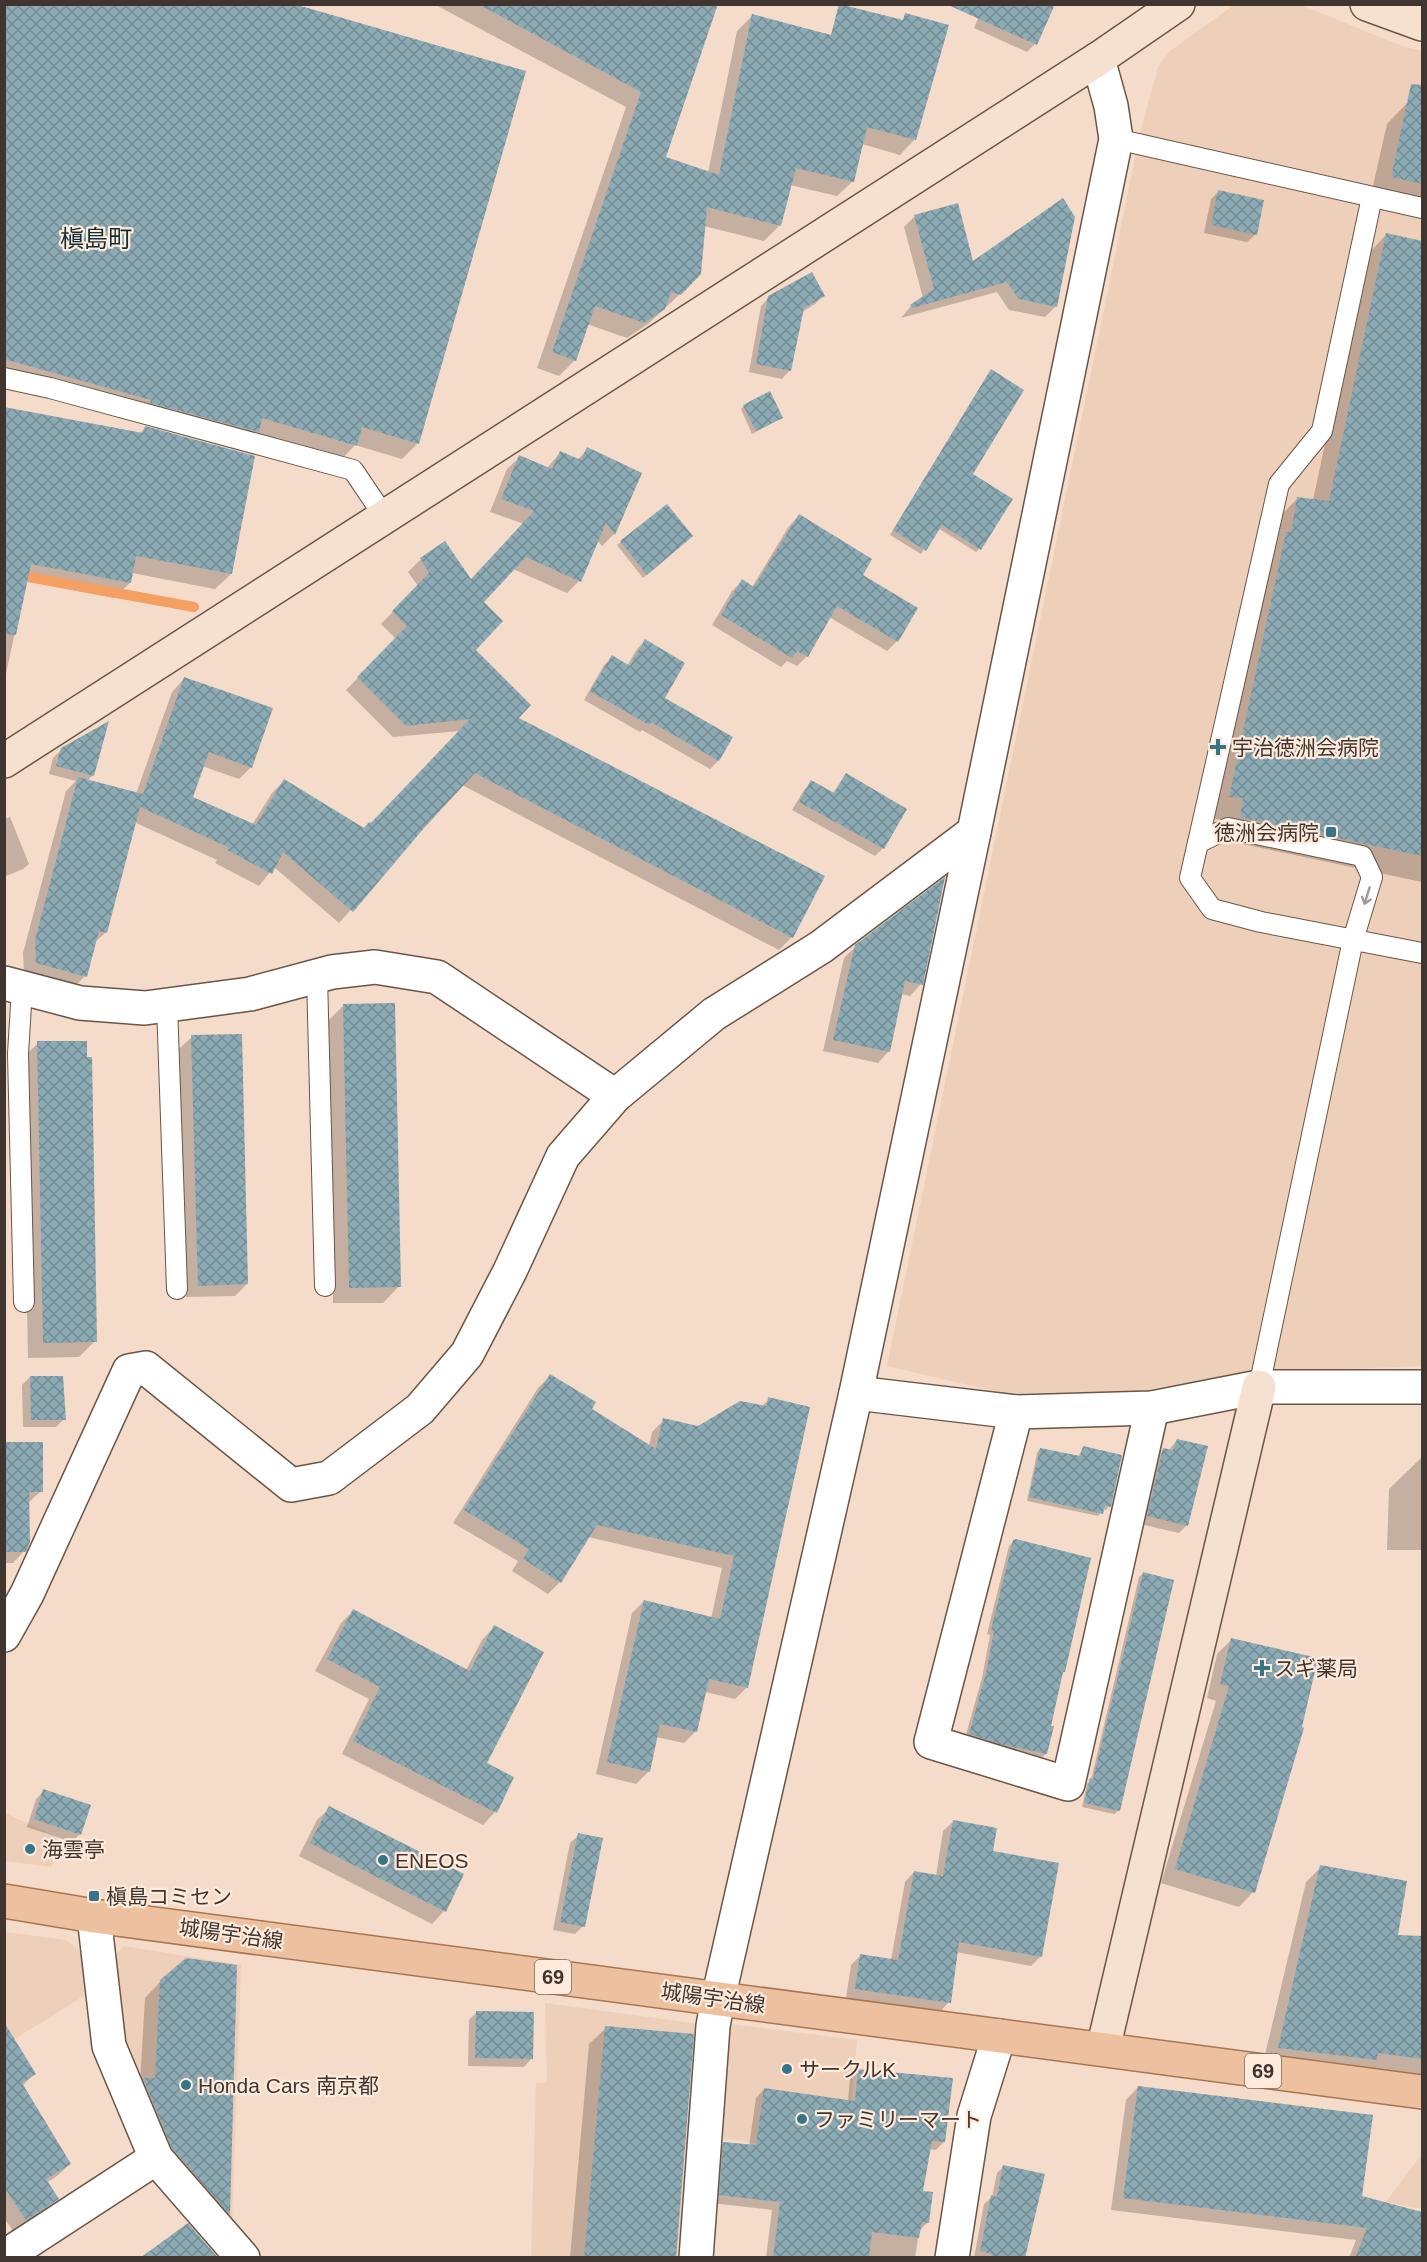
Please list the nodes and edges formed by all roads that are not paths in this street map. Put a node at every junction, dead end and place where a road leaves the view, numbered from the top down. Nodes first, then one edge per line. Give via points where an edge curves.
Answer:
1 (1178, 4) edge
2 (1367, 4) edge
3 (1422, 24) edge
4 (1098, 59) junction
5 (1116, 139) junction
6 (1372, 197) junction
7 (1422, 208) edge
8 (4, 378) edge
9 (384, 516) junction
10 (4, 761) edge
11 (974, 832) junction
12 (1198, 843) junction
13 (1353, 940) junction
14 (1422, 953) edge
15 (317, 976) junction
16 (13, 986) edge
17 (168, 1005) junction
18 (615, 1096) junction
19 (325, 1286) dead end
20 (177, 1289) dead end
21 (24, 1302) dead end
22 (1259, 1387) junction
23 (1422, 1387) edge
24 (856, 1393) junction
25 (1152, 1408) junction
26 (1016, 1412) junction
27 (4, 1635) edge
28 (4, 1901) edge
29 (94, 1916) junction
30 (718, 1999) junction
31 (999, 2036) junction
32 (1102, 2049) junction
33 (1422, 2092) edge
34 (156, 2158) junction
35 (4, 2257) edge
36 (243, 2258) edge
37 (696, 2258) edge
38 (952, 2258) edge

1 - 4 street
2 - 3 street
4 - 5 street
4 - 9 street
5 - 6 lane
5 - 11 street
6 - 7 lane
6 - 12 lane via 1322,431 1279,484
8 - 9 lane via 353,470
9 - 10 street
11 - 18 street via 821,947 714,1014
11 - 24 street
12 - 13 lane via 1190,878 1212,909
12 -> 13 lane via 1228,828 1362,856 1372,877
13 - 14 lane
13 - 22 lane
15 - 17 street via 250,994
15 - 18 street via 375,967 437,977
15 - 19 lane
16 - 17 street via 80,1003 145,1008
16 - 21 lane
17 - 20 lane
18 - 27 street via 563,1156 467,1354 420,1409 329,1478 291,1485 146,1368 129,1371 27,1594
22 - 23 street
22 - 25 street
22 - 32 street
24 - 26 street
24 - 30 street
25 - 26 street
25 - 26 street via 1068,1784 931,1742
28 - 29 main road, 城陽宇治線 / 69
29 - 30 main road, 城陽宇治線 / 69
29 - 34 street via 109,2046
30 - 31 main road, 城陽宇治線 / 69
30 - 37 street
31 - 32 main road, 城陽宇治線 / 69
31 - 38 street via 974,2116
32 - 33 main road, 城陽宇治線 / 69
34 - 35 street
34 - 36 street

